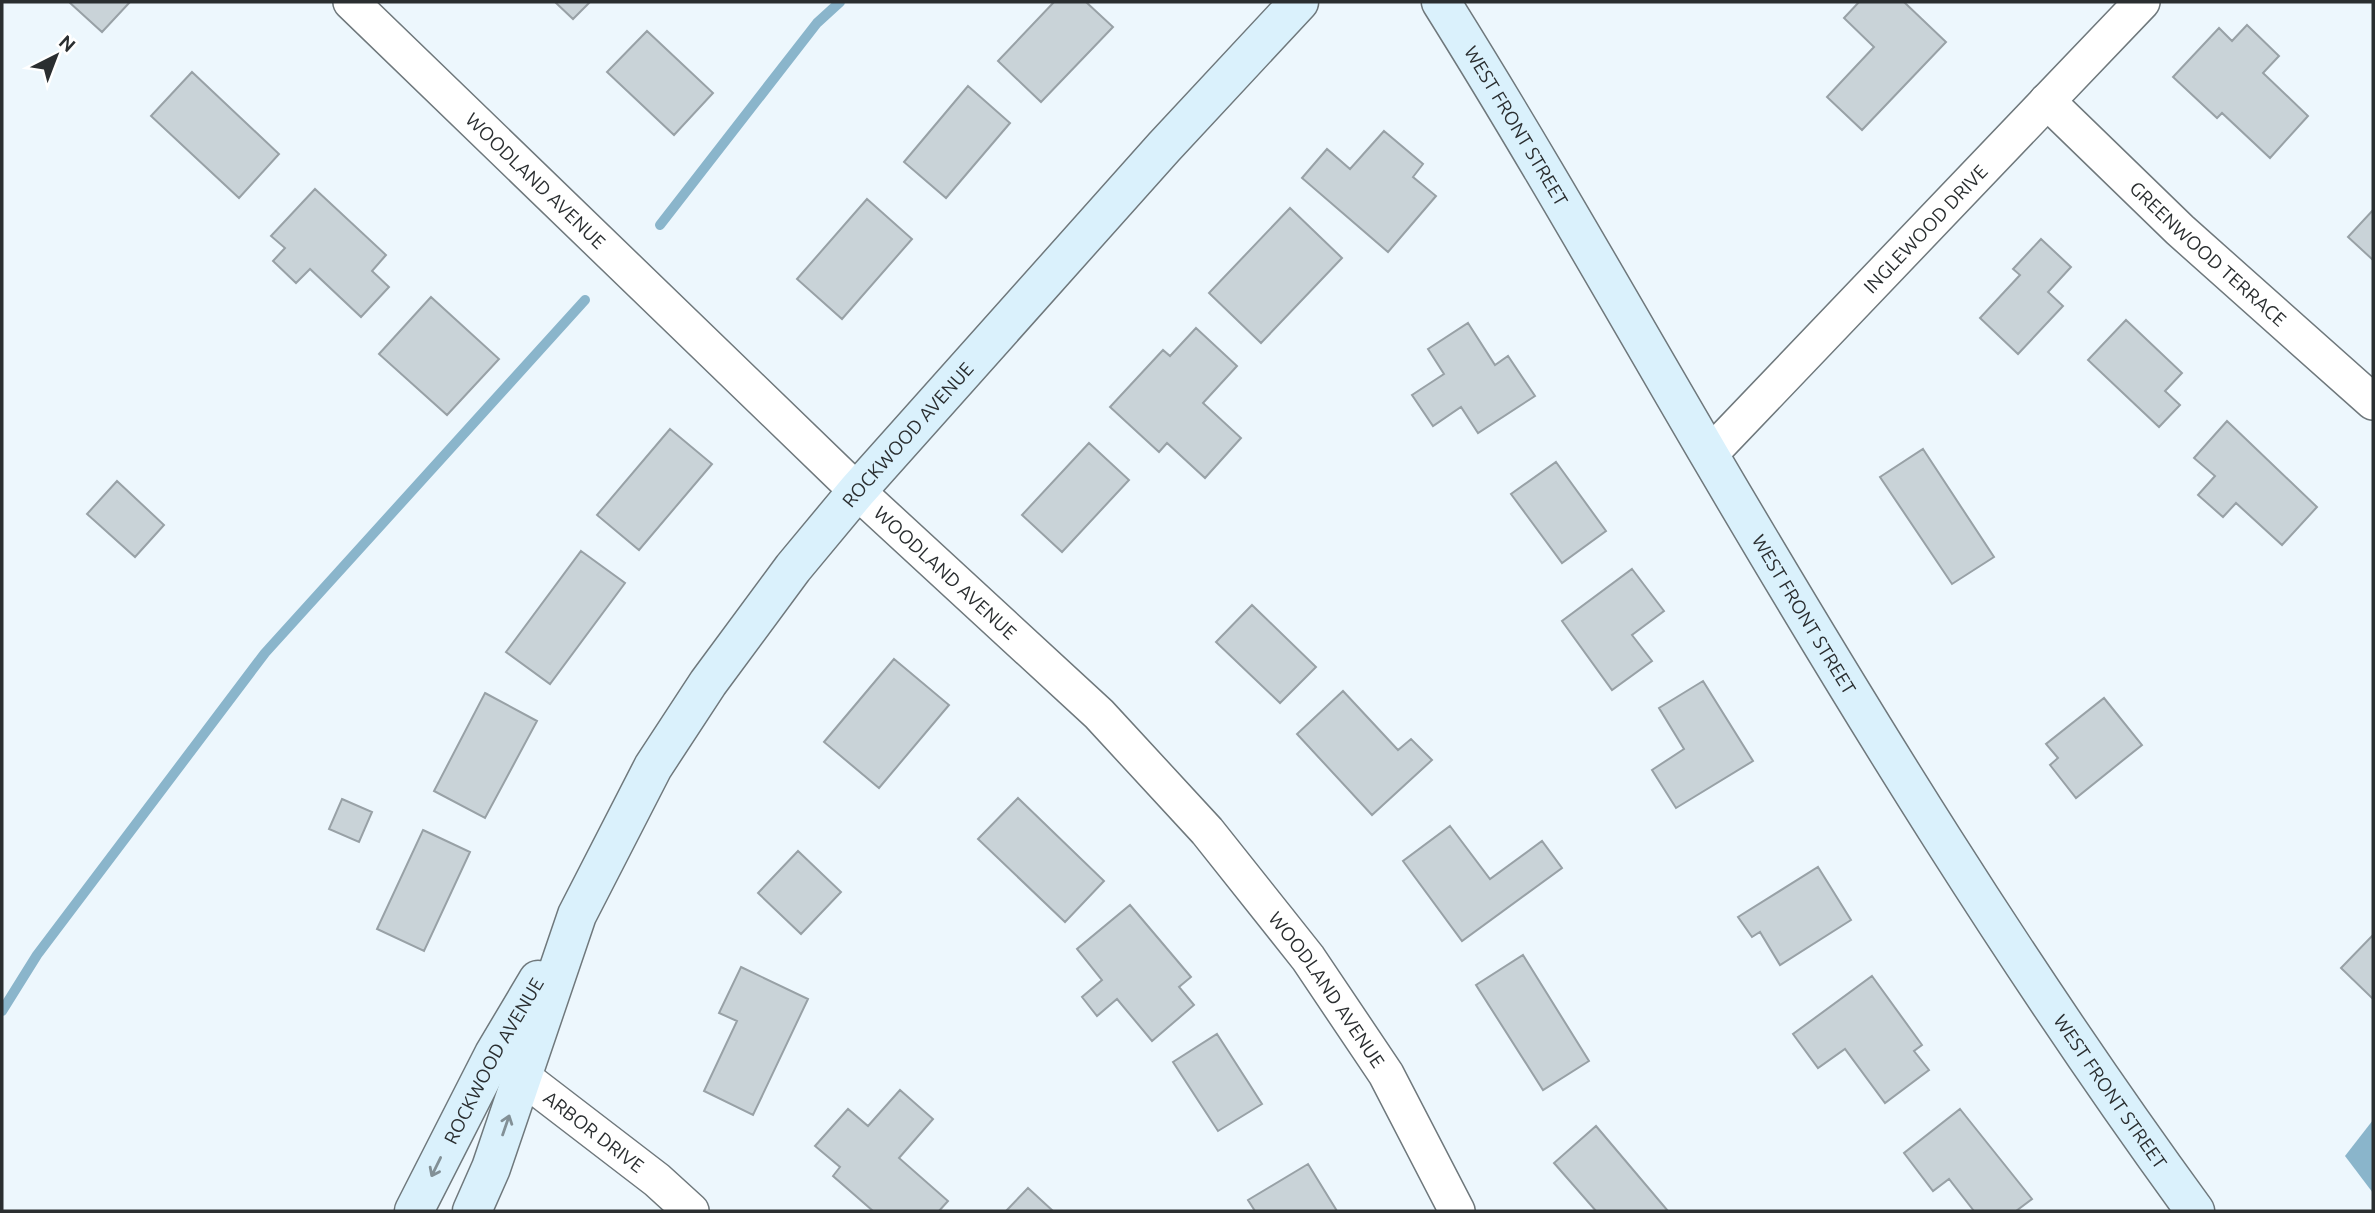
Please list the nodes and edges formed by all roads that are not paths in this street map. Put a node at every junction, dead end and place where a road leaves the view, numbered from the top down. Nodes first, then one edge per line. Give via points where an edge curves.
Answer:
1 (351, 2) edge
2 (1299, 2) edge
3 (1441, 2) edge
4 (2142, 2) edge
5 (2047, 102) junction
6 (2373, 402) edge
7 (1709, 455) junction
8 (857, 491) junction
9 (508, 1065) junction
10 (414, 1211) edge
11 (472, 1211) edge
12 (691, 1211) edge
13 (1457, 1211) edge
14 (2195, 1211) edge

1 - 8 street, WOODLAND AVENUE
2 - 8 street, ROCKWOOD AVENUE
3 - 7 street, WEST FRONT STREET
4 - 5 street, INGLEWOOD DRIVE
5 - 6 street, GREENWOOD TERRACE via 2180,230
5 - 7 street, INGLEWOOD DRIVE
7 - 14 street, WEST FRONT STREET via 1959,865
8 - 9 street, ROCKWOOD AVENUE via 785,578 653,766
8 - 13 street, WOODLAND AVENUE via 1099,714 1207,831 1308,958 1386,1074
9 -> 10 street, ROCKWOOD AVENUE
11 -> 9 street, ROCKWOOD AVENUE via 491,1168
9 - 12 street, ARBOR DRIVE

